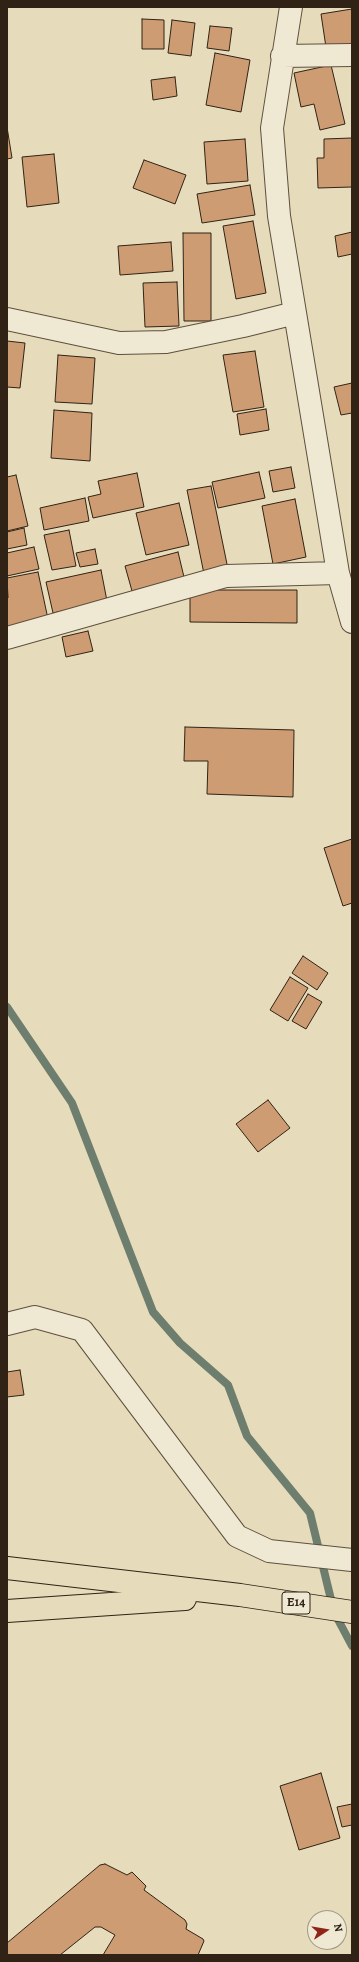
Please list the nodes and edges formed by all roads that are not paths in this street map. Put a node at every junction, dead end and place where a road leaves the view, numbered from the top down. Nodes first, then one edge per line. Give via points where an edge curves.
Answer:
1 (291, 7) edge
2 (352, 55) edge
3 (282, 56) junction
4 (295, 313) junction
5 (7, 318) edge
6 (338, 573) junction
7 (352, 619) edge
8 (7, 638) edge
9 (7, 1324) edge
10 (347, 1559) edge
11 (7, 1568) edge
12 (240, 1595) junction
13 (7, 1611) edge
14 (352, 1612) edge

1 - 3 street
2 - 3 street
3 - 4 street via 272,128 279,216
4 - 5 street via 158,342 119,343
4 - 6 street
6 - 7 street
6 - 8 street via 226,576
9 - 10 street via 35,1317 82,1330 237,1536 269,1551
11 - 12 highway
12 - 13 highway
12 - 14 highway, E14

